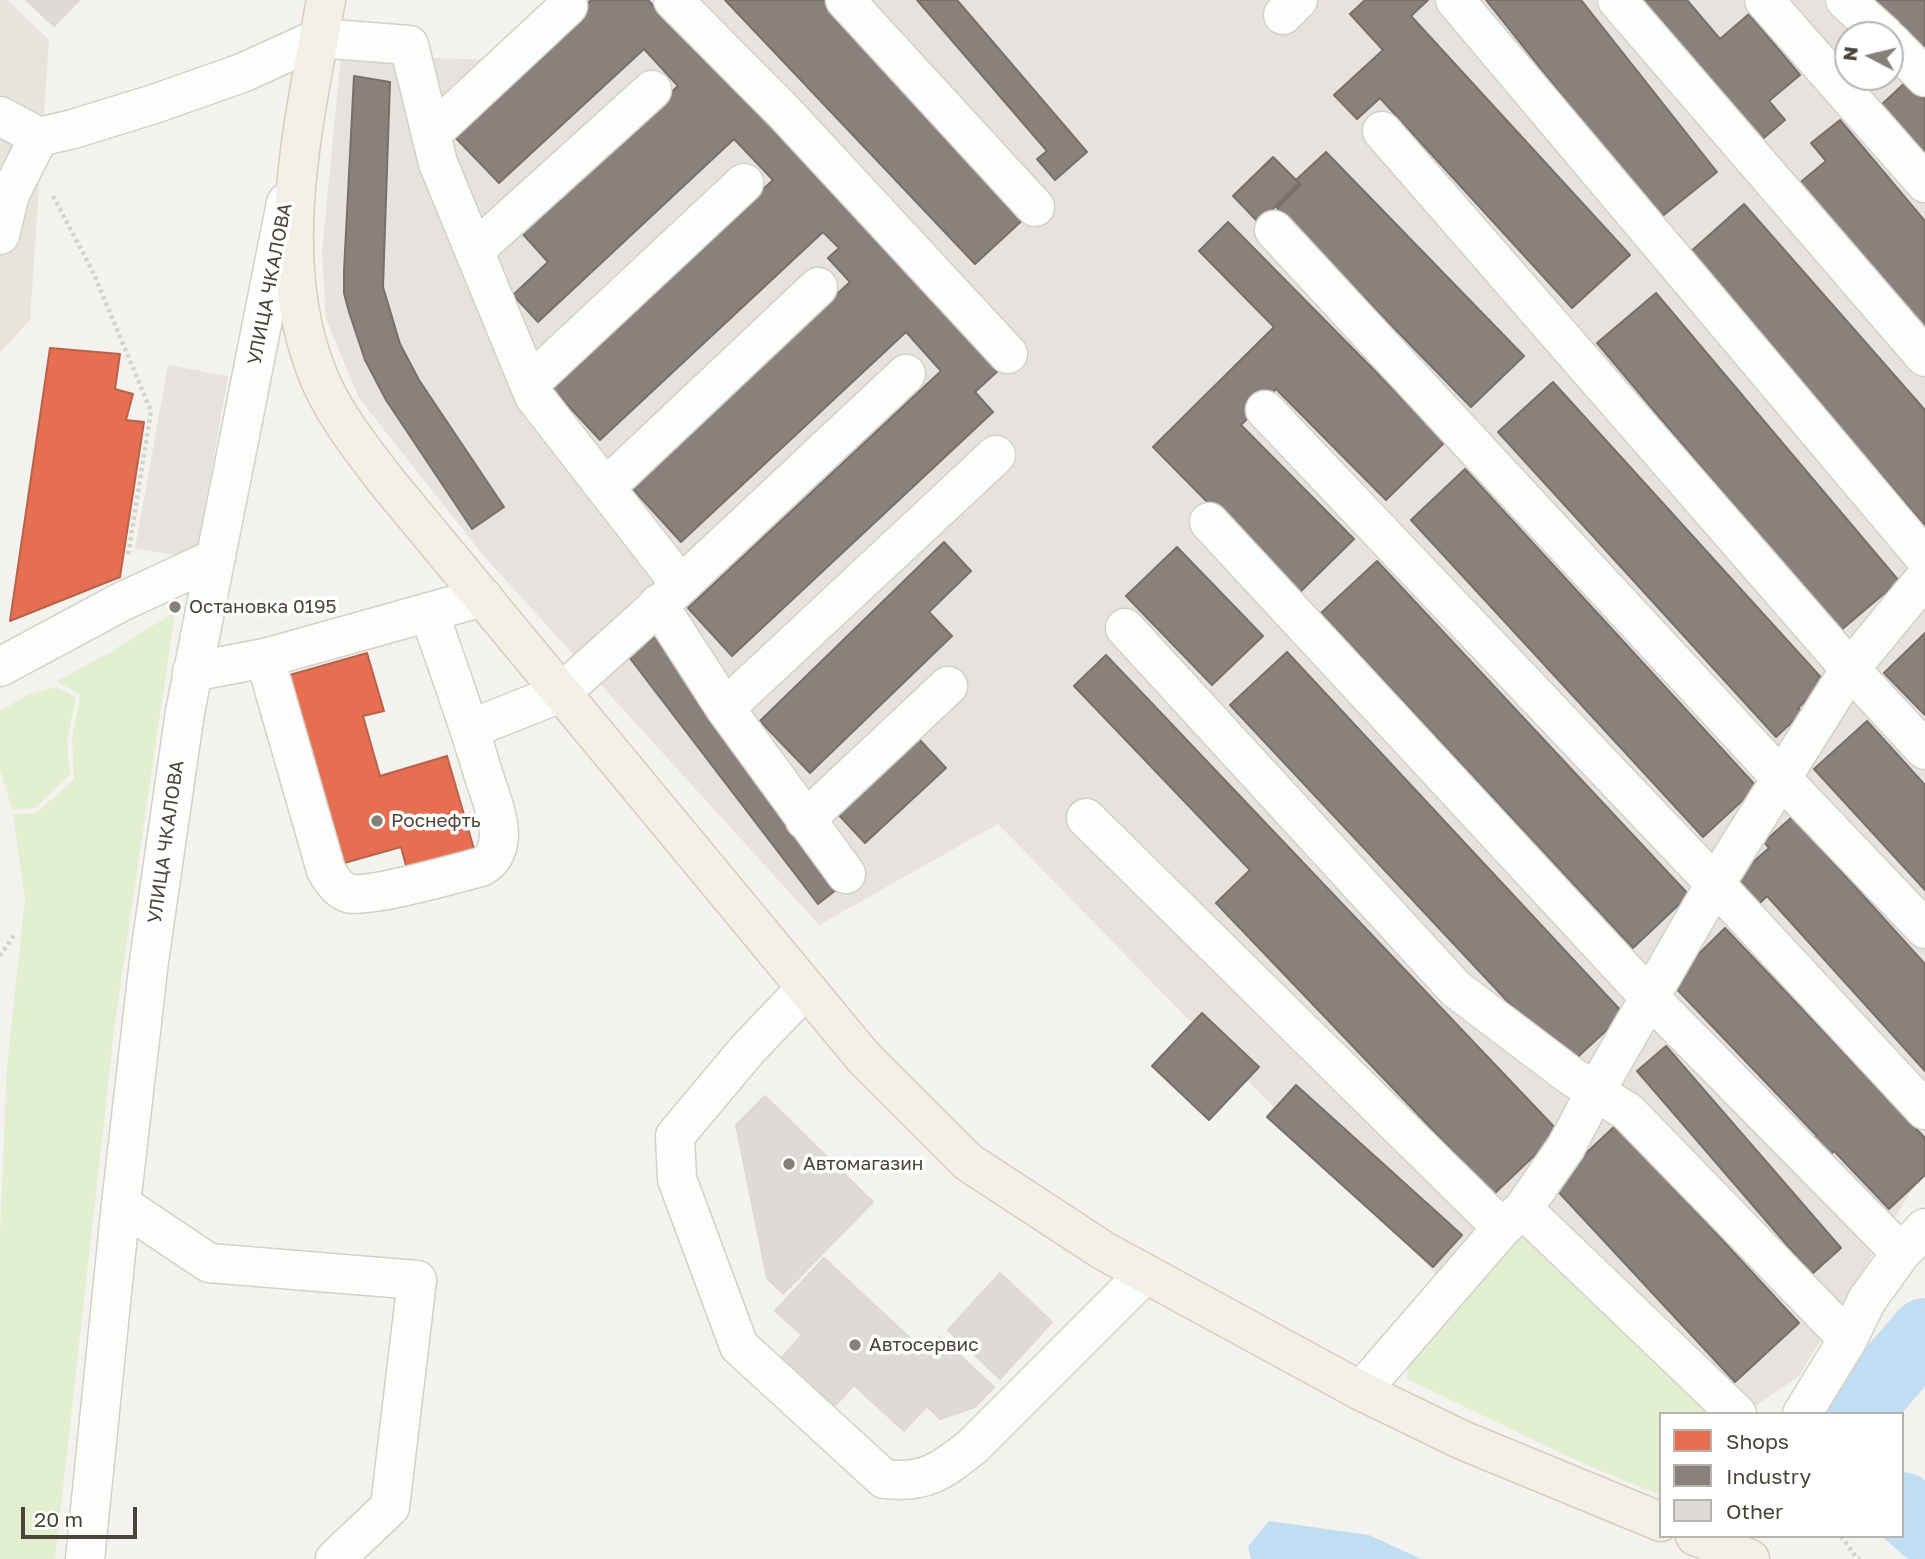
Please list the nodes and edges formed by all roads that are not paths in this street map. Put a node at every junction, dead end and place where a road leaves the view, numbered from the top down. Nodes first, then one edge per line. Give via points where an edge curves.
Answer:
1 (326, 0) edge
2 (673, 0) edge
3 (845, 0) edge
4 (1455, 0) edge
5 (1617, 0) edge
6 (1764, 0) edge
7 (1845, 0) edge
8 (568, 6) dead end
9 (1868, 21) edge
10 (319, 38) junction
11 (1904, 55) edge
12 (1925, 77) edge
13 (652, 90) dead end
14 (0, 117) edge
15 (1382, 131) dead end
16 (303, 133) junction
17 (431, 134) junction
18 (40, 137) junction
19 (744, 183) dead end
20 (1925, 183) edge
21 (1035, 207) dead end
22 (1275, 230) dead end
23 (0, 235) edge
24 (475, 250) junction
25 (818, 287) dead end
26 (1008, 354) dead end
27 (1925, 357) edge
28 (906, 374) dead end
29 (529, 384) junction
30 (1265, 410) dead end
31 (996, 455) dead end
32 (605, 488) junction
33 (1209, 522) dead end
34 (216, 558) junction
35 (1925, 558) edge
36 (1925, 578) edge
37 (670, 595) junction
38 (483, 597) junction
39 (429, 613) junction
40 (1125, 628) dead end
41 (265, 658) junction
42 (0, 667) edge
43 (1850, 670) junction
44 (192, 672) junction
45 (948, 686) dead end
46 (561, 693) junction
47 (725, 708) junction
48 (470, 729) junction
49 (1925, 750) edge
50 (1782, 779) junction
51 (1086, 818) dead end
52 (805, 820) junction
53 (846, 874) dead end
54 (1715, 884) junction
55 (1925, 929) edge
56 (806, 988) junction
57 (1650, 998) junction
58 (1595, 1092) junction
59 (1925, 1110) edge
60 (121, 1204) junction
61 (1513, 1219) junction
62 (1913, 1240) edge
63 (1145, 1274) junction
64 (1848, 1339) junction
65 (1361, 1391) junction
66 (1735, 1412) edge
67 (1803, 1412) edge
68 (1659, 1521) edge
69 (1703, 1538) edge
70 (1753, 1551) edge
71 (94, 1558) edge
72 (335, 1559) edge

1 - 10 main road
2 - 26 street via 785,113
3 - 21 street
4 - 35 street
5 - 27 street
6 - 20 street
7 - 9 street
8 - 17 street
10 - 16 main road
10 - 17 street via 409,46
10 - 18 street via 242,73
11 - 12 street
13 - 24 street
14 - 18 street
15 - 43 street
16 - 34 street, УЛИЦА ЧКАЛОВА
16 - 38 main road via 294,234 296,279 316,372 355,439
17 - 24 street via 438,163
18 - 23 street via 10,194
19 - 29 street
22 - 50 street
24 - 29 street
25 - 32 street
28 - 37 street
29 - 32 street
30 - 54 street
31 - 47 street
32 - 37 street
33 - 57 street
34 - 42 street via 121,602
34 - 44 street, УЛИЦА ЧКАЛОВА
36 - 43 street
37 - 46 street
37 - 47 street
38 - 39 street
38 - 46 main road
39 - 41 street
39 - 48 street
40 - 58 street via 1456,989
41 - 44 street
41 - 48 street via 326,870 348,893 377,891 481,867 494,857 497,825
43 - 49 street
43 - 50 street
44 - 60 street, УЛИЦА ЧКАЛОВА via 149,961
45 - 52 street
46 - 48 street
46 - 56 main road
47 - 52 street
50 - 54 street
50 - 55 street
51 - 61 street
52 - 53 street
54 - 57 street
54 - 59 street
56 - 63 main road via 863,1058 968,1162
56 - 63 street via 675,1136 677,1178 739,1346 884,1479 922,1479 972,1447
57 - 58 street
57 - 62 street
58 - 61 street via 1566,1147
58 - 64 street via 1628,1112
60 - 71 street, УЛИЦА ЧКАЛОВА
60 - 72 street via 209,1263 417,1280 390,1507
61 - 65 street
61 - 66 street
62 - 64 street via 1867,1300
63 - 65 main road
64 - 67 street
65 - 68 main road via 1462,1440
69 - 70 main road

